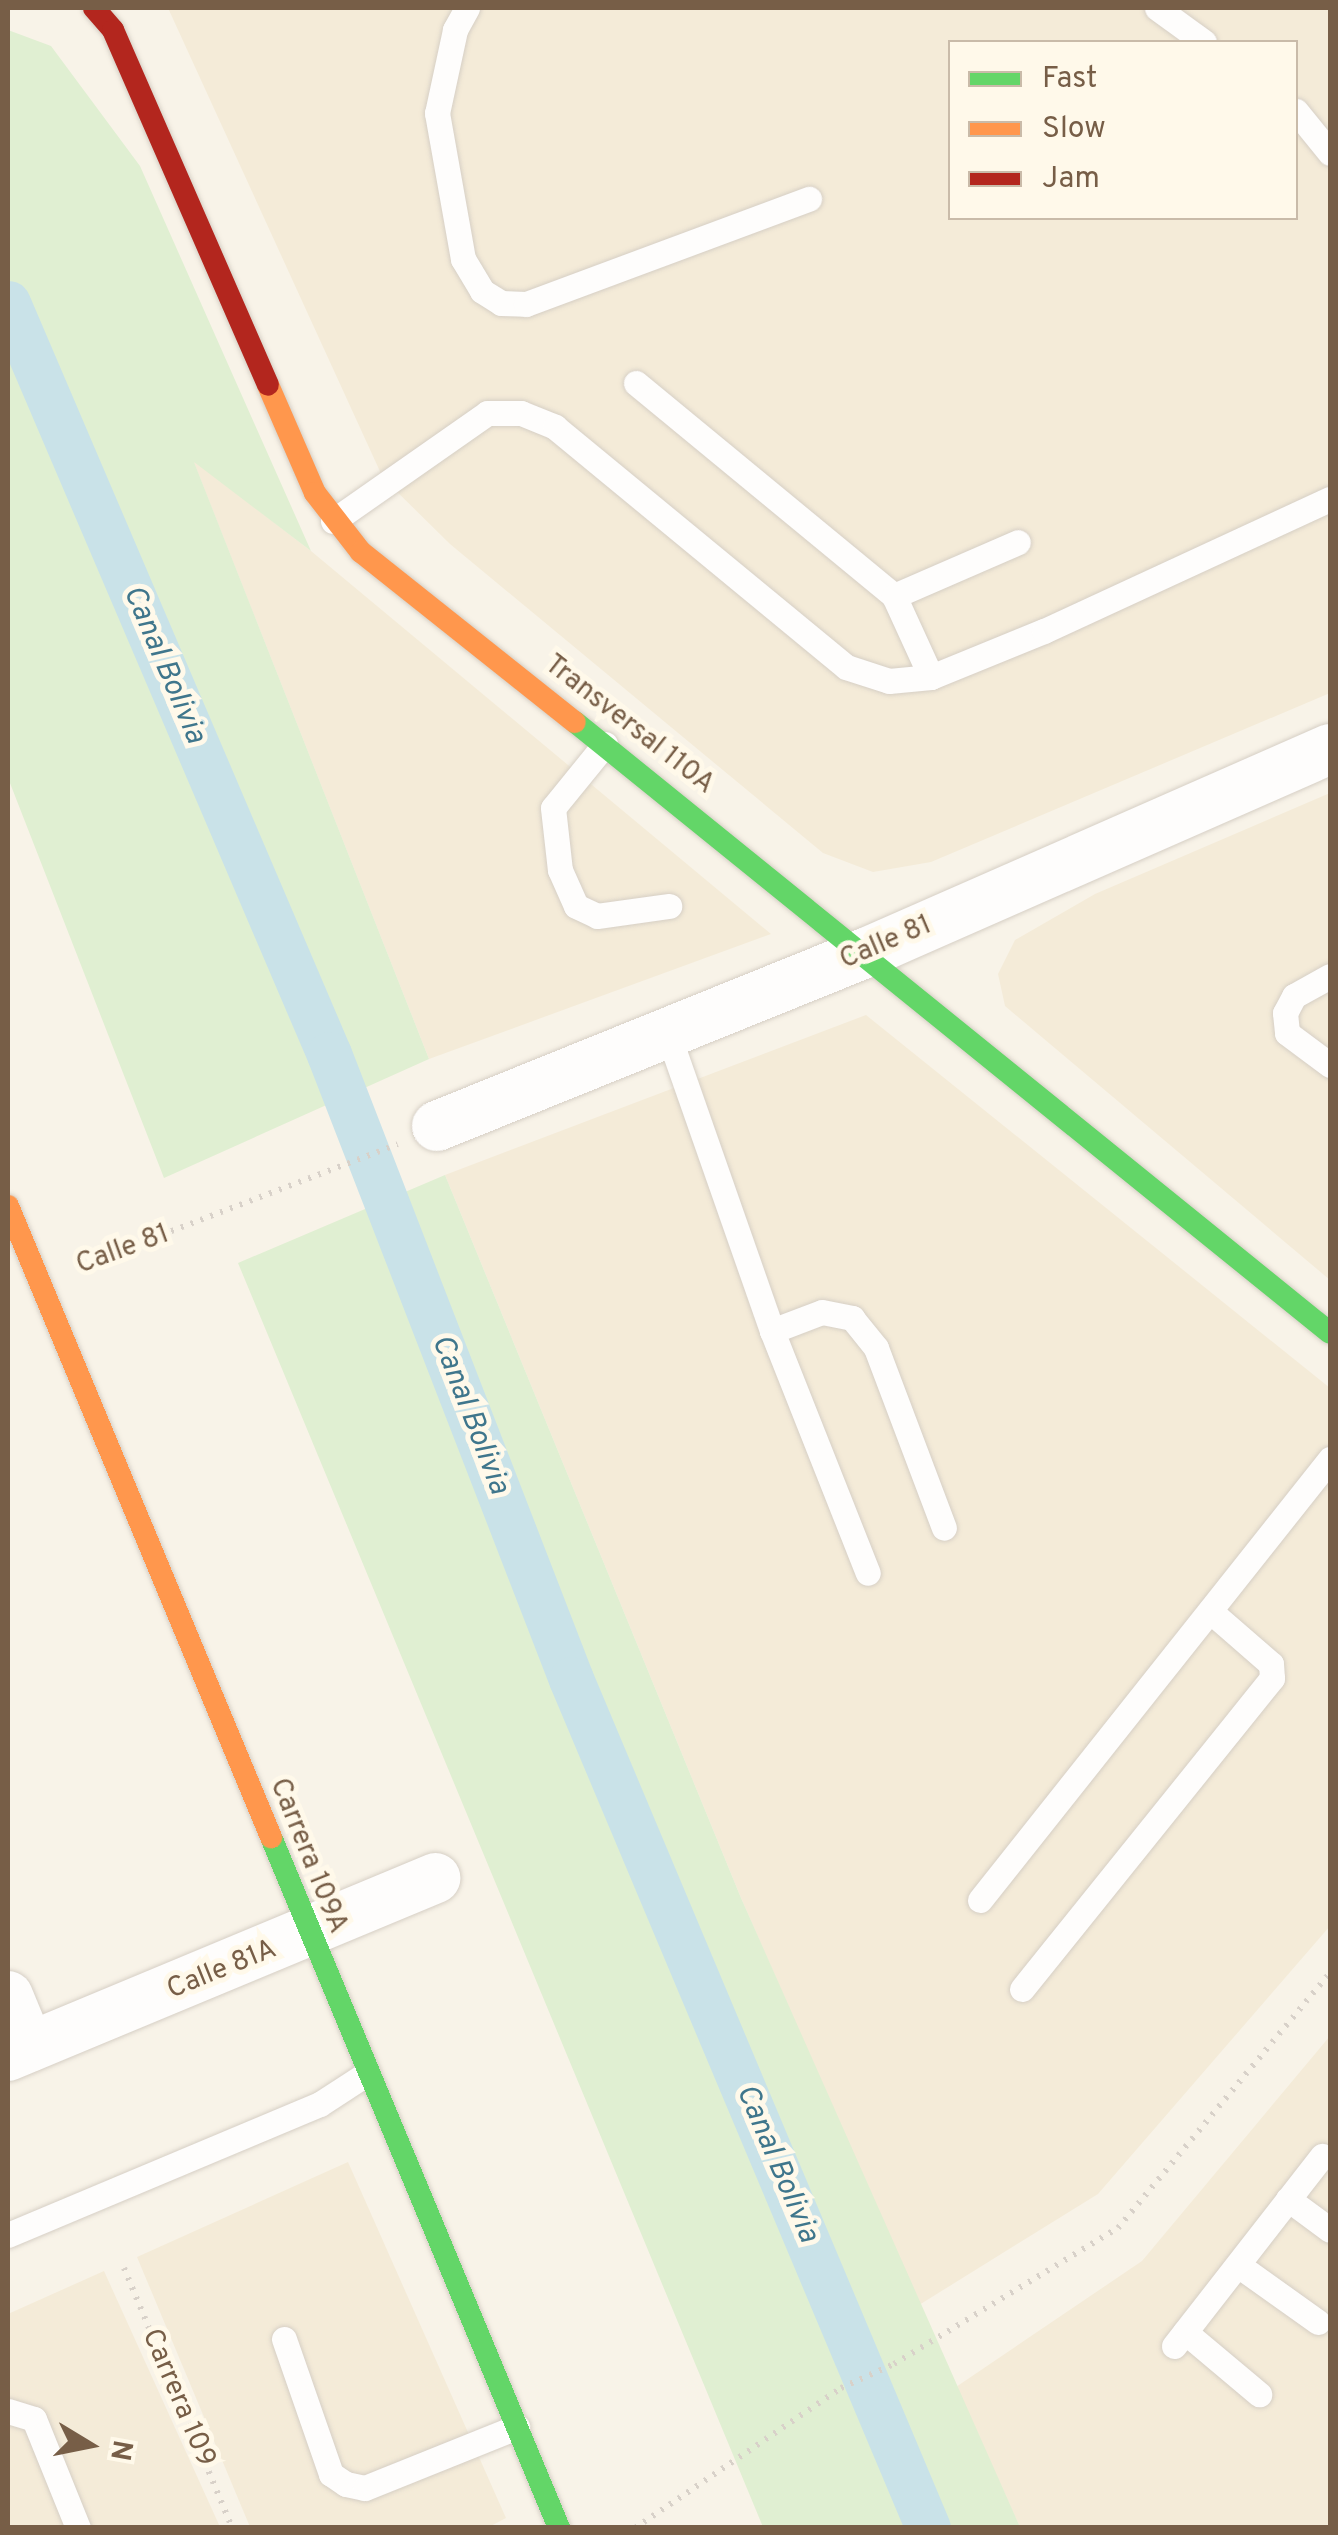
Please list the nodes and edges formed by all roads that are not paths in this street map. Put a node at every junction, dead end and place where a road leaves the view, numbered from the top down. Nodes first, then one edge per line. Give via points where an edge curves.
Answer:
1 (94, 8) edge
2 (467, 8) edge
3 (1157, 8) edge
4 (1201, 40) edge
5 (1298, 113) edge
6 (1330, 153) edge
7 (809, 199) dead end
8 (636, 383) dead end
9 (1330, 499) edge
10 (333, 521) junction
11 (1018, 542) dead end
12 (894, 596) junction
13 (931, 677) junction
14 (605, 744) junction
15 (1330, 748) edge
16 (669, 906) dead end
17 (866, 952) junction
18 (1330, 976) edge
19 (666, 1030) junction
20 (1330, 1065) edge
21 (422, 1133) road end
22 (8, 1206) edge
23 (24, 1288) edge
24 (772, 1331) junction
25 (1330, 1333) edge
26 (1330, 1459) edge
27 (944, 1528) dead end
28 (868, 1573) dead end
29 (1210, 1611) junction
30 (436, 1878) dead end
31 (980, 1900) dead end
32 (308, 1935) junction
33 (1022, 1989) dead end
34 (8, 1996) edge
35 (18, 2052) edge
36 (366, 2074) junction
37 (1322, 2156) dead end
38 (1288, 2199) junction
39 (1330, 2230) edge
40 (8, 2234) edge
41 (1238, 2265) junction
42 (1318, 2322) dead end
43 (284, 2339) dead end
44 (1259, 2394) dead end
45 (8, 2411) edge
46 (517, 2428) junction
47 (78, 2528) edge
48 (559, 2528) edge

1 - 10 street, Transversal 110A via 113,30
2 - 7 lane via 454,30 437,112 462,259 482,292 526,304
3 - 4 lane
5 - 6 lane
8 - 12 lane
9 - 13 lane
10 - 13 lane via 486,412 521,413 555,428 846,667 889,681
10 - 14 street, Transversal 110A via 361,552
11 - 12 lane
12 - 13 lane
14 - 16 lane via 553,808 560,870 576,906 596,916
14 - 17 street, Transversal 110A
15 - 17 street, Calle 81
17 - 19 street, Calle 81
17 - 25 street, Transversal 110A
18 - 20 lane via 1294,996 1284,1013 1288,1032
19 - 21 street, Calle 81
19 - 24 lane
22 - 23 street, Carrera 109A
23 - 32 street, Carrera 109A
24 - 27 lane via 822,1312 852,1318 876,1348
24 - 28 lane
26 - 29 lane
29 - 31 lane
29 - 33 lane via 1271,1664 1272,1678
30 - 32 street, Calle 81A
32 - 35 street, Calle 81A
32 - 36 street, Carrera 109A
34 - 35 street
36 - 40 lane via 320,2104
36 - 46 street, Carrera 109A
37 - 38 lane
38 - 39 lane
38 - 41 lane
41 - 42 lane
41 - 44 lane via 1179,2339
43 - 46 lane via 331,2474 346,2484 365,2488
45 - 47 lane via 34,2418
46 - 48 street, Carrera 109A

